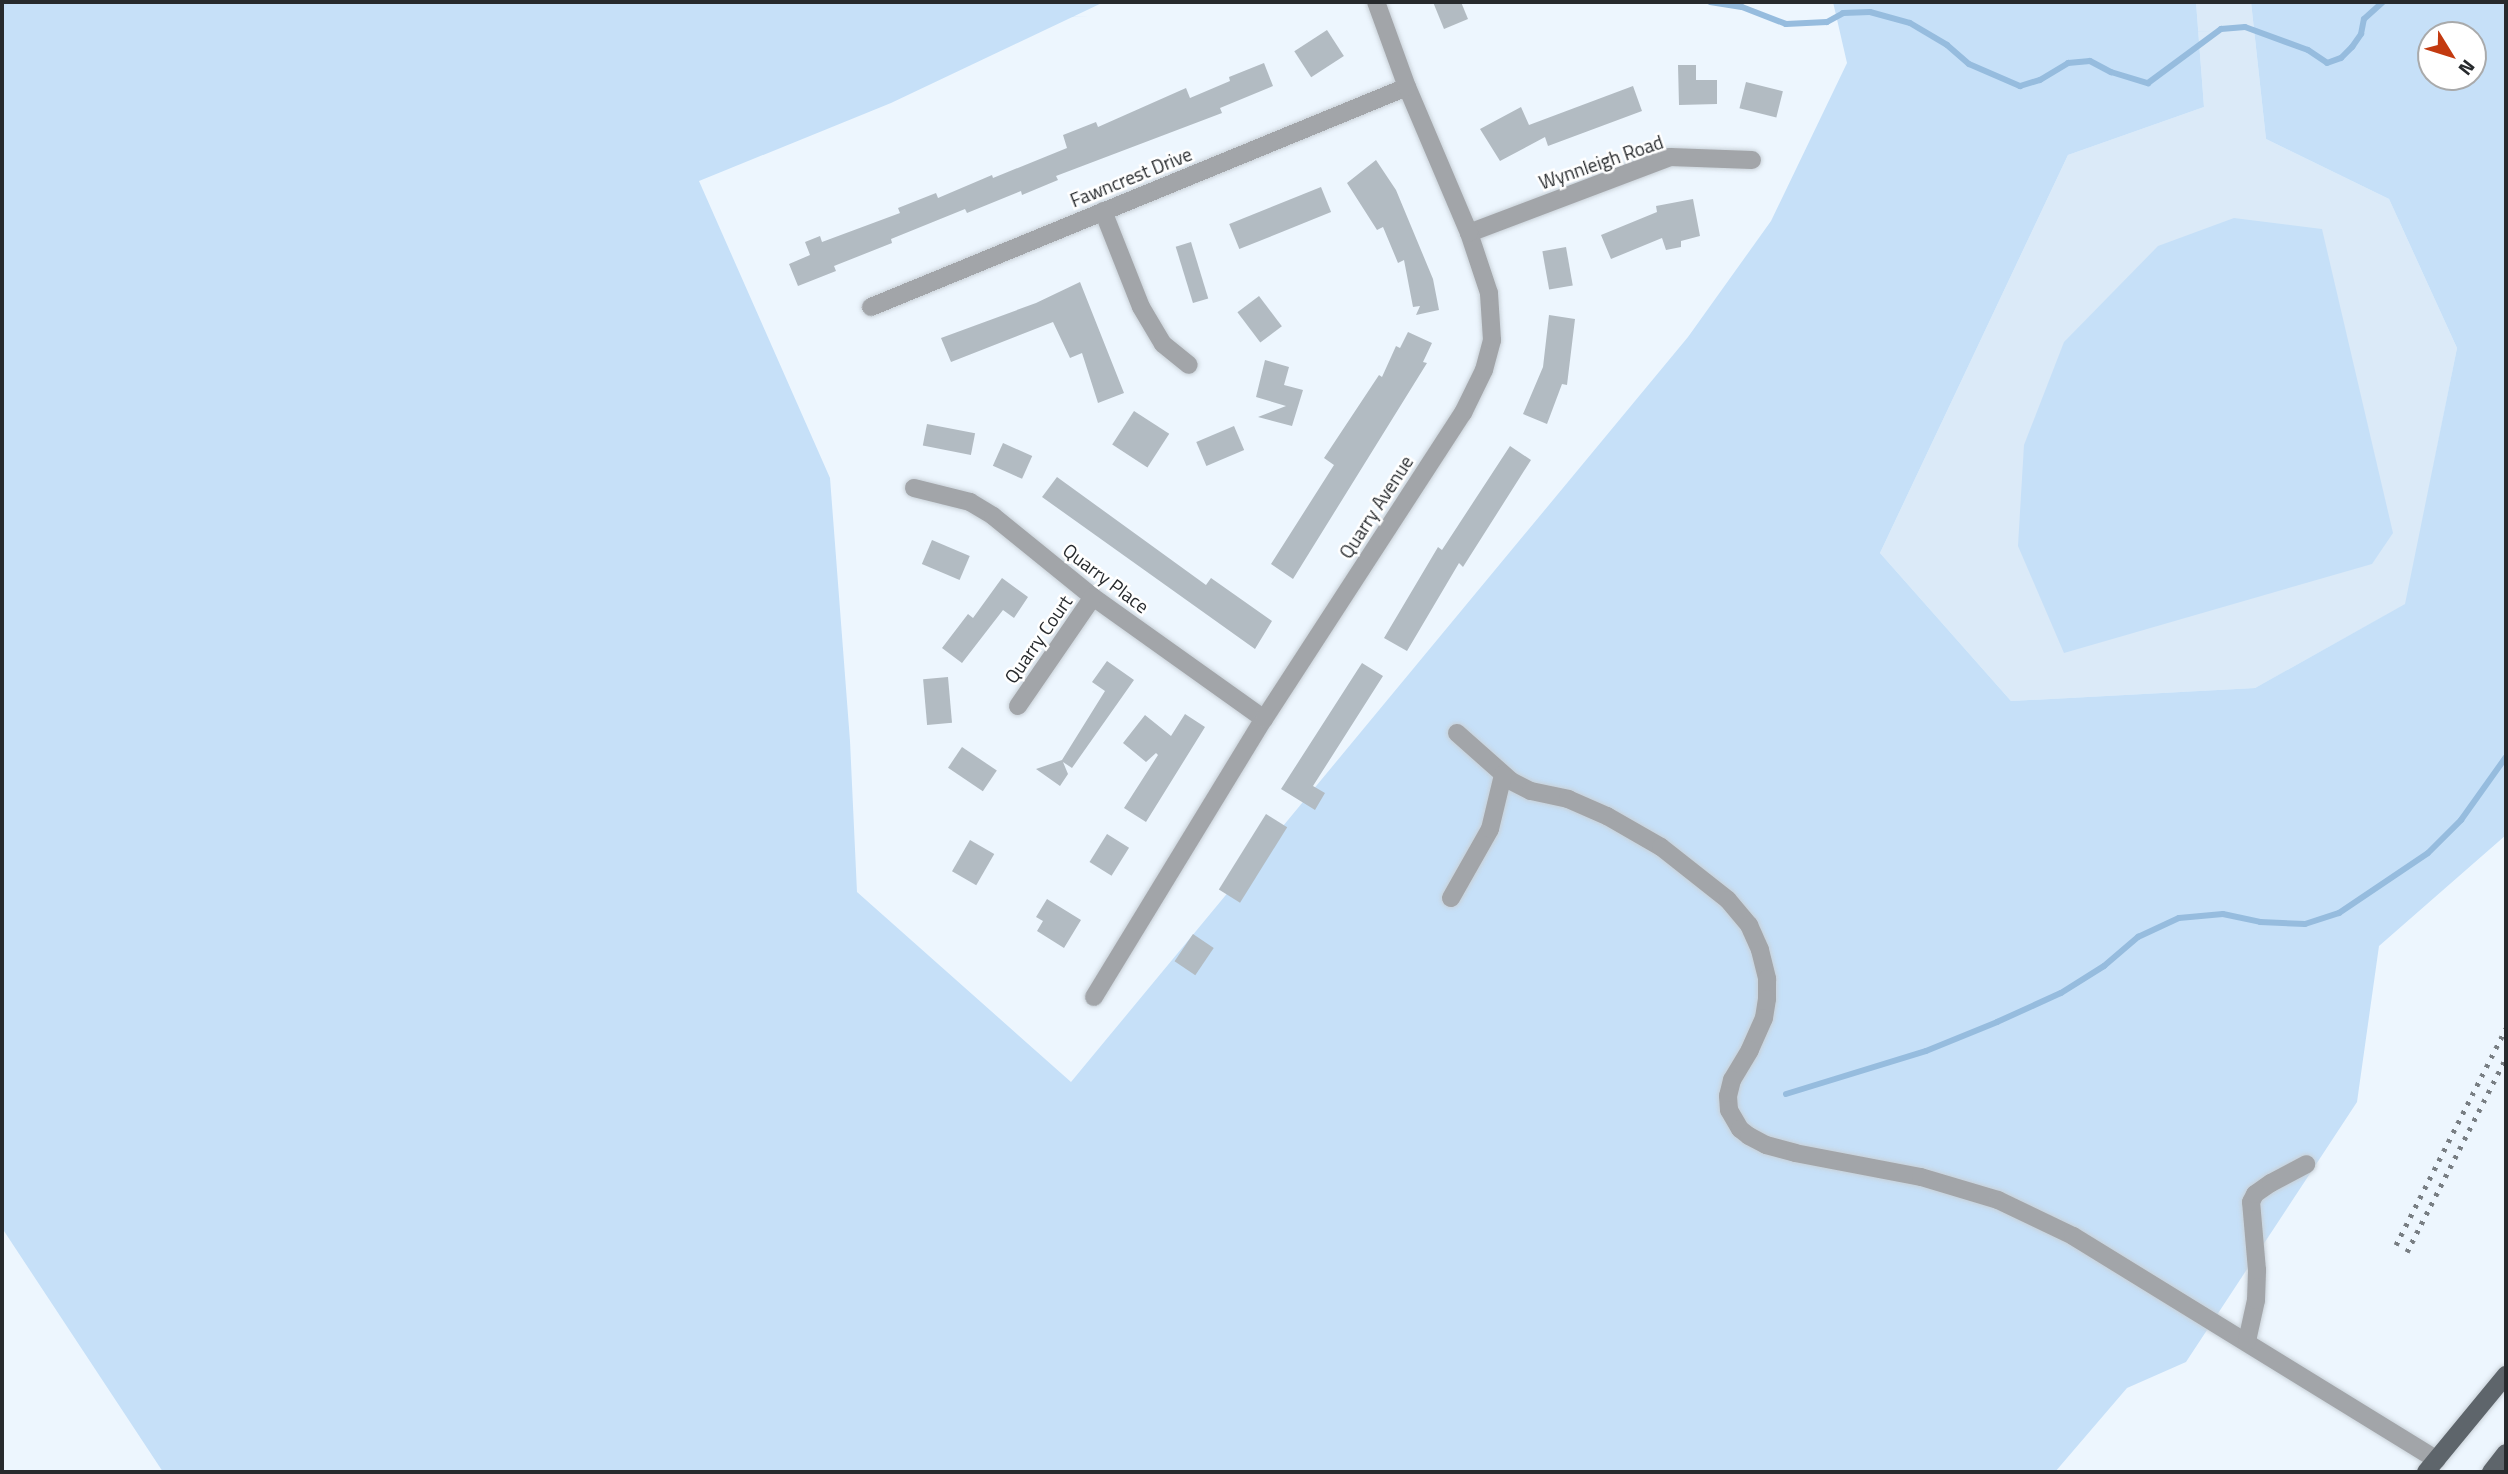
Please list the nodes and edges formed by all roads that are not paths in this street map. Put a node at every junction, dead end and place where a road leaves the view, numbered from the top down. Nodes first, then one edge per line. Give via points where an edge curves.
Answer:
1 (1376, 2) edge
2 (1407, 87) junction
3 (1752, 160) dead end
4 (1103, 211) junction
5 (1469, 233) junction
6 (871, 307) dead end
7 (1189, 365) dead end
8 (914, 488) dead end
9 (1093, 597) junction
10 (1018, 706) dead end
11 (1265, 719) junction
12 (1457, 733) dead end
13 (1503, 775) junction
14 (1451, 898) dead end
15 (1094, 997) dead end
16 (2306, 1164) dead end
17 (2247, 1341) junction
18 (2506, 1375) edge
19 (2506, 1453) edge
20 (2432, 1466) edge
21 (2491, 1472) edge

1 - 2 street, Quarry Avenue
2 - 4 street, Fawncrest Drive
2 - 5 street, Quarry Avenue
3 - 5 street, Wynnleigh Road via 1670,157
4 - 6 street, Fawncrest Drive
4 - 7 street via 1147,316 1163,344
5 - 11 street, Quarry Avenue via 1489,293 1492,325 1492,340 1478,383
8 - 9 street, Quarry Place via 978,507
9 - 10 street, Quarry Court
9 - 11 street, Quarry Place
11 - 15 street, Quarry Avenue
12 - 13 street
13 - 14 street via 1490,829
13 - 17 street via 1531,791 1568,799 1607,816 1661,847 1728,900 1749,925 1760,950 1767,999 1750,1051 1728,1096 1729,1110 1749,1136 1795,1153 1921,1177 1998,1200 2073,1237
16 - 17 street via 2255,1194 2251,1202 2257,1270
17 - 20 street
18 - 20 main road
19 - 21 main road

